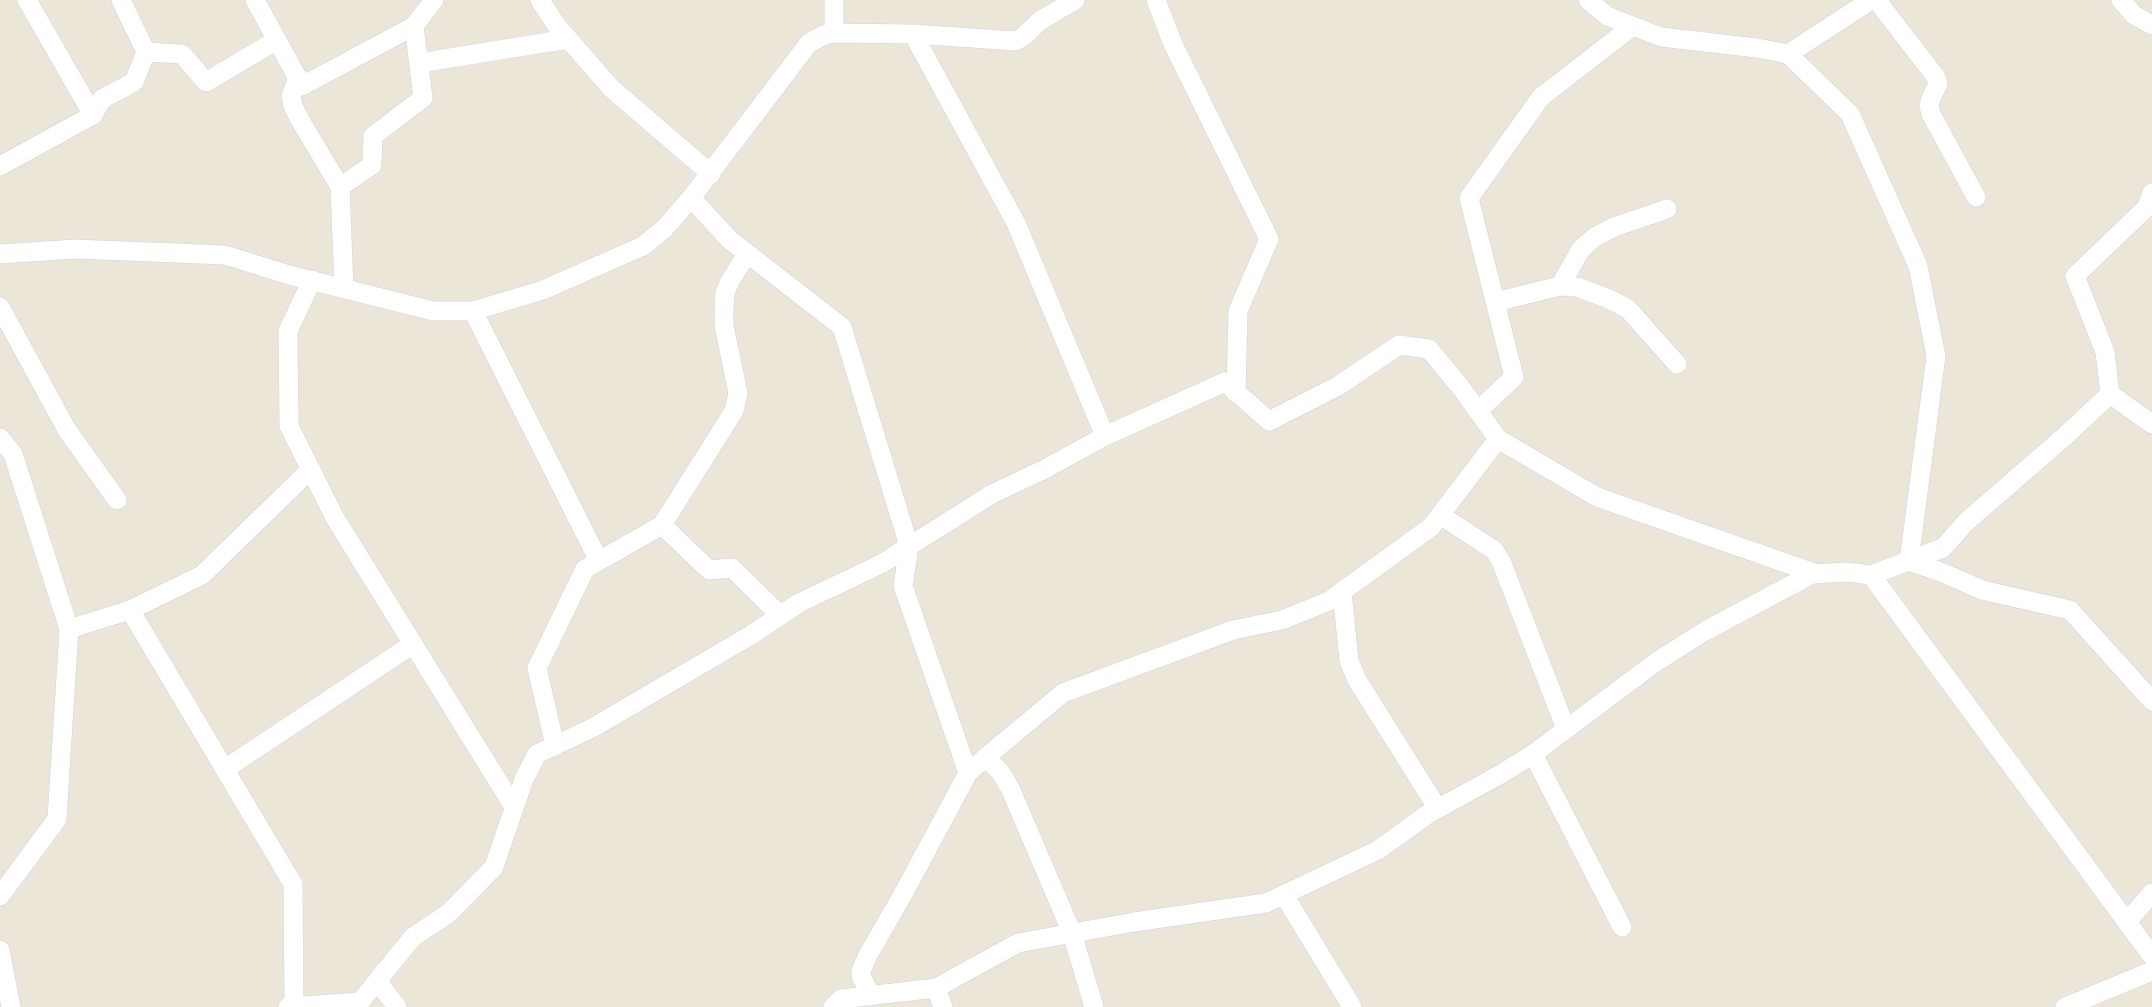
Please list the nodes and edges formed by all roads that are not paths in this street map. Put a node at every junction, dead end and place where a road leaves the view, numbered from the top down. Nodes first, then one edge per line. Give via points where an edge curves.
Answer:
1 (27, 0) edge
2 (121, 0) edge
3 (255, 0) edge
4 (434, 0) edge
5 (540, 0) edge
6 (834, 0) edge
7 (1075, 0) edge
8 (1156, 0) edge
9 (1588, 0) edge
10 (2121, 0) edge
11 (1874, 2) edge
12 (2152, 25) edge
13 (414, 26) junction
14 (1633, 26) junction
15 (834, 32) junction
16 (913, 34) junction
17 (568, 39) junction
18 (277, 40) junction
19 (146, 52) junction
20 (1788, 54) junction
21 (419, 63) junction
22 (298, 77) junction
23 (93, 115) junction
24 (0, 166) edge
25 (711, 174) junction
26 (340, 188) junction
27 (2152, 193) edge
28 (1976, 196) dead end
29 (691, 198) junction
30 (1667, 209) dead end
31 (0, 254) edge
32 (747, 254) junction
33 (312, 280) junction
34 (1560, 286) junction
35 (344, 288) junction
36 (1495, 302) junction
37 (0, 307) edge
38 (473, 310) junction
39 (1677, 364) dead end
40 (1236, 392) junction
41 (2110, 394) junction
42 (1478, 412) junction
43 (2152, 424) edge
44 (1105, 436) junction
45 (0, 438) edge
46 (1498, 439) junction
47 (311, 469) junction
48 (117, 500) dead end
49 (1440, 515) junction
50 (662, 525) junction
51 (909, 546) junction
52 (599, 561) junction
53 (1909, 561) junction
54 (1817, 574) junction
55 (1871, 575) junction
56 (1342, 591) junction
57 (130, 610) junction
58 (780, 615) junction
59 (69, 629) junction
60 (413, 644) junction
61 (2152, 701) edge
62 (1566, 729) junction
63 (555, 746) junction
64 (1533, 754) junction
65 (986, 757) junction
66 (226, 769) junction
67 (968, 772) junction
68 (514, 807) junction
69 (1438, 809) junction
70 (2152, 892) edge
71 (1284, 895) junction
72 (0, 896) edge
73 (2127, 922) junction
74 (1622, 927) dead end
75 (1072, 933) junction
76 (0, 950) edge
77 (2152, 956) edge
78 (2152, 972) edge
79 (378, 982) junction
80 (936, 988) junction
81 (871, 996) junction
82 (11, 1007) edge
83 (288, 1007) edge
84 (294, 1007) edge
85 (397, 1007) edge
86 (832, 1007) edge
87 (943, 1007) edge
88 (1094, 1007) edge
89 (1352, 1007) edge
90 (2065, 1007) edge

1 - 23 street
2 - 19 street
3 - 18 street
4 - 13 street
5 - 17 street
6 - 15 street
7 - 16 street via 1016,41
8 - 40 street via 1173,44 1269,239 1238,311
9 - 14 street via 1607,16
10 - 12 street via 2134,15
11 - 20 street
11 - 28 street via 1936,77 1938,84 1929,106
13 - 21 street
13 - 22 street via 302,86
14 - 20 street via 1661,37
14 - 36 street via 1541,97 1469,198
15 - 16 street
15 - 25 street via 809,44
16 - 44 street via 1016,223
17 - 21 street
17 - 25 street via 611,88
18 - 19 street via 206,82 182,54
18 - 22 street
19 - 23 street via 134,82 102,99
20 - 53 street via 1850,114 1918,266 1936,356
21 - 26 street via 423,98 373,136 372,165
22 - 26 street via 291,96 293,106
23 - 24 street
25 - 29 street
26 - 35 street
27 - 41 street via 2147,207 2075,276 2105,352
29 - 32 street
29 - 38 street via 664,229 642,246 543,290
30 - 34 street via 1595,236 1581,248
31 - 33 street via 75,249 225,255
32 - 50 street via 725,294 724,326 738,394 734,411
32 - 51 street via 842,327
33 - 35 street
33 - 47 street via 288,331 289,426
34 - 36 street
34 - 39 street via 1577,287 1628,309
35 - 38 street via 433,311
36 - 42 street via 1514,377
37 - 48 street via 67,430
38 - 52 street
40 - 42 street via 1269,421 1338,386 1398,345 1430,349
40 - 44 street via 1224,382
41 - 43 street
41 - 53 street via 1966,522 1943,548
42 - 46 street
44 - 51 street via 992,494
45 - 59 street via 13,454
46 - 49 street
46 - 54 street via 1597,498
47 - 57 street via 202,575
47 - 60 street via 335,518
49 - 56 street via 1431,527
49 - 62 street via 1494,550 1501,561
50 - 52 street
50 - 58 street via 709,570 732,568
51 - 58 street via 881,564
51 - 67 street via 903,586
52 - 63 street via 585,569 537,668
53 - 55 street
53 - 61 street via 1982,590 2070,610
54 - 55 street via 1847,572
54 - 62 street via 1705,631 1656,662
55 - 73 street
56 - 65 street via 1329,601 1282,620 1232,630 1063,693
56 - 69 street via 1349,660 1356,680
57 - 59 street
57 - 66 street
58 - 63 street via 752,635 619,713
59 - 72 street via 57,818
60 - 66 street
60 - 68 street
62 - 64 street
63 - 68 street via 537,754
64 - 69 street
64 - 74 street
65 - 67 street
65 - 75 street via 1010,788
66 - 84 street via 294,884
67 - 81 street via 861,971
68 - 79 street via 494,867 449,913 413,937
69 - 71 street via 1378,850
70 - 73 street
71 - 75 street via 1266,903
71 - 89 street
73 - 77 street
75 - 80 street via 1018,943
75 - 88 street
76 - 82 street
78 - 90 street
79 - 84 street via 360,1002
79 - 85 street
80 - 81 street
80 - 87 street
81 - 86 street via 841,999
83 - 84 street

